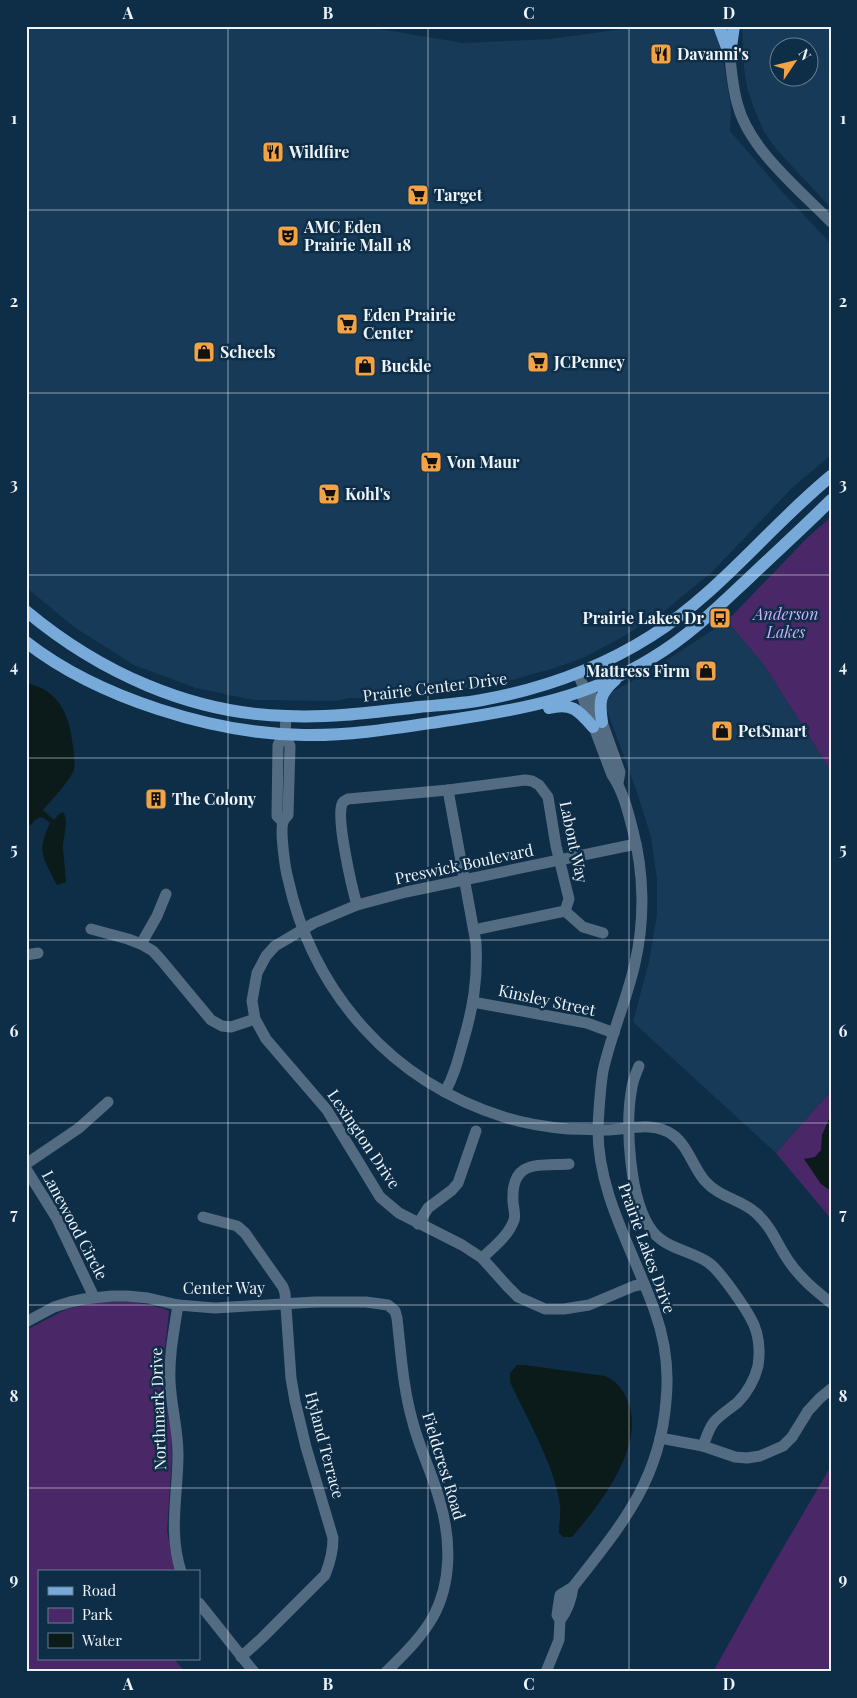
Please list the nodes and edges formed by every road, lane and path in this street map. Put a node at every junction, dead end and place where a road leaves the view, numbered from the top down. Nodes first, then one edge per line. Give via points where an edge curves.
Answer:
1 (719, 26) edge
2 (726, 26) edge
3 (734, 26) edge
4 (730, 56) junction
5 (826, 208) edge
6 (831, 222) edge
7 (831, 476) edge
8 (831, 500) edge
9 (28, 615) edge
10 (26, 642) edge
11 (624, 672) junction
12 (578, 674) junction
13 (585, 690) junction
14 (480, 715) junction
15 (286, 716) junction
16 (598, 725) junction
17 (285, 734) junction
18 (448, 790) junction
19 (636, 844) junction
20 (560, 860) junction
21 (464, 881) junction
22 (166, 894) dead end
23 (357, 905) junction
24 (565, 911) junction
25 (91, 929) dead end
26 (302, 930) junction
27 (474, 930) junction
28 (603, 933) dead end
29 (142, 944) junction
30 (38, 953) dead end
31 (26, 955) edge
32 (473, 1002) junction
33 (255, 1019) junction
34 (614, 1033) junction
35 (639, 1066) dead end
36 (445, 1092) junction
37 (108, 1102) dead end
38 (630, 1128) junction
39 (598, 1129) junction
40 (476, 1131) dead end
41 (26, 1164) edge
42 (569, 1164) dead end
43 (26, 1168) edge
44 (203, 1217) dead end
45 (418, 1224) junction
46 (482, 1258) junction
47 (644, 1284) junction
48 (94, 1298) junction
49 (831, 1303) edge
50 (286, 1304) junction
51 (178, 1305) junction
52 (395, 1311) joint
53 (26, 1322) edge
54 (831, 1389) edge
55 (660, 1438) junction
56 (703, 1446) junction
57 (181, 1570) edge
58 (200, 1604) edge
59 (241, 1657) junction
60 (254, 1672) edge
61 (386, 1672) edge
62 (546, 1672) edge

1 - 4 main road
2 - 4 street
3 - 4 main road
4 - 5 street via 738,106 745,124 762,150
5 - 6 street
7 - 12 main road, Prairie Center Drive via 708,594 651,636
8 - 11 main road, Prairie Center Drive via 694,629 651,659
9 - 15 main road, Prairie Center Drive via 85,654 140,684 239,712
10 - 17 main road, Prairie Center Drive via 72,673 151,706 209,724
11 - 13 main road, Prairie Center Drive
11 - 16 main road via 602,696
12 - 13 street, Prairie Lakes Drive
12 - 15 main road, Prairie Center Drive via 520,692 479,700 328,716
13 - 14 main road, Prairie Center Drive via 546,703
13 - 16 street, Prairie Lakes Drive via 583,698
14 - 16 main road via 521,715 564,706 571,707
14 - 17 main road, Prairie Center Drive via 358,732 304,736
15 - 17 street
16 - 19 street, Prairie Lakes Drive
17 - 26 street via 278,745 277,816 283,822 287,874
18 - 20 street, Labont Way via 524,780 539,785 548,797
18 - 21 street
18 - 23 street, Labont Way via 348,799 342,803 343,841
19 - 20 street, Preswick Boulevard
19 - 34 street, Prairie Lakes Drive via 641,881 640,934 635,964
20 - 21 street, Preswick Boulevard
20 - 24 street, Labont Way via 569,899
21 - 23 street, Preswick Boulevard
21 - 27 street
22 - 29 street
23 - 26 street, Preswick Boulevard
24 - 27 street
24 - 28 street via 583,927
25 - 29 street
26 - 33 street, Lexington Drive via 275,946 257,973 252,1002
26 - 36 street via 319,966 348,1011 369,1035 392,1057
27 - 32 street via 477,962
29 - 33 street via 162,961 210,1020 231,1027
30 - 31 street
32 - 34 street, Kinsley Street via 587,1023
32 - 36 street via 457,1067
33 - 45 street, Lexington Drive via 270,1044 327,1110 380,1197
34 - 39 street, Prairie Lakes Drive via 604,1069
35 - 38 street via 632,1086
36 - 39 street via 505,1118 535,1125
37 - 41 street, Lanewood Circle via 79,1128
38 - 39 street
38 - 49 street via 652,1127 673,1135 713,1190 754,1211 764,1220 801,1277
38 - 56 street via 635,1189 653,1232 720,1273 753,1324 758,1338 758,1365 754,1378 738,1402 714,1422
39 - 47 street, Prairie Lakes Drive via 610,1200
40 - 45 street via 458,1183 428,1208
42 - 46 street via 531,1166 519,1173 513,1199 515,1218 507,1233
43 - 48 street, Lanewood Circle via 53,1211
44 - 50 street, Hyland Terrace via 237,1226 246,1232 283,1287
45 - 46 street, Lexington Drive
46 - 47 street, Lexington Drive via 518,1297 545,1308 564,1310 589,1305
47 - 55 street, Prairie Lakes Drive via 658,1322 667,1371 667,1400
48 - 51 street, Center Way via 127,1296
48 - 53 street, Center Way via 54,1307
50 - 51 street, Center Way via 216,1308
50 - 52 street, Center Way via 366,1302 388,1306
50 - 59 street, Hyland Terrace via 295,1401 330,1525 333,1549 330,1564 316,1585
51 - 57 street, Northmark Drive via 172,1335 170,1382 178,1453 174,1533
52 - 61 street, Fieldcrest Road via 407,1395 440,1501 448,1550 447,1572 434,1615
54 - 56 street via 808,1411 792,1437 772,1451 747,1458
55 - 56 street
55 - 62 street, Prairie Lakes Drive via 645,1485 631,1511 573,1587 560,1595 557,1615 560,1620 559,1640
58 - 59 street
59 - 60 street

